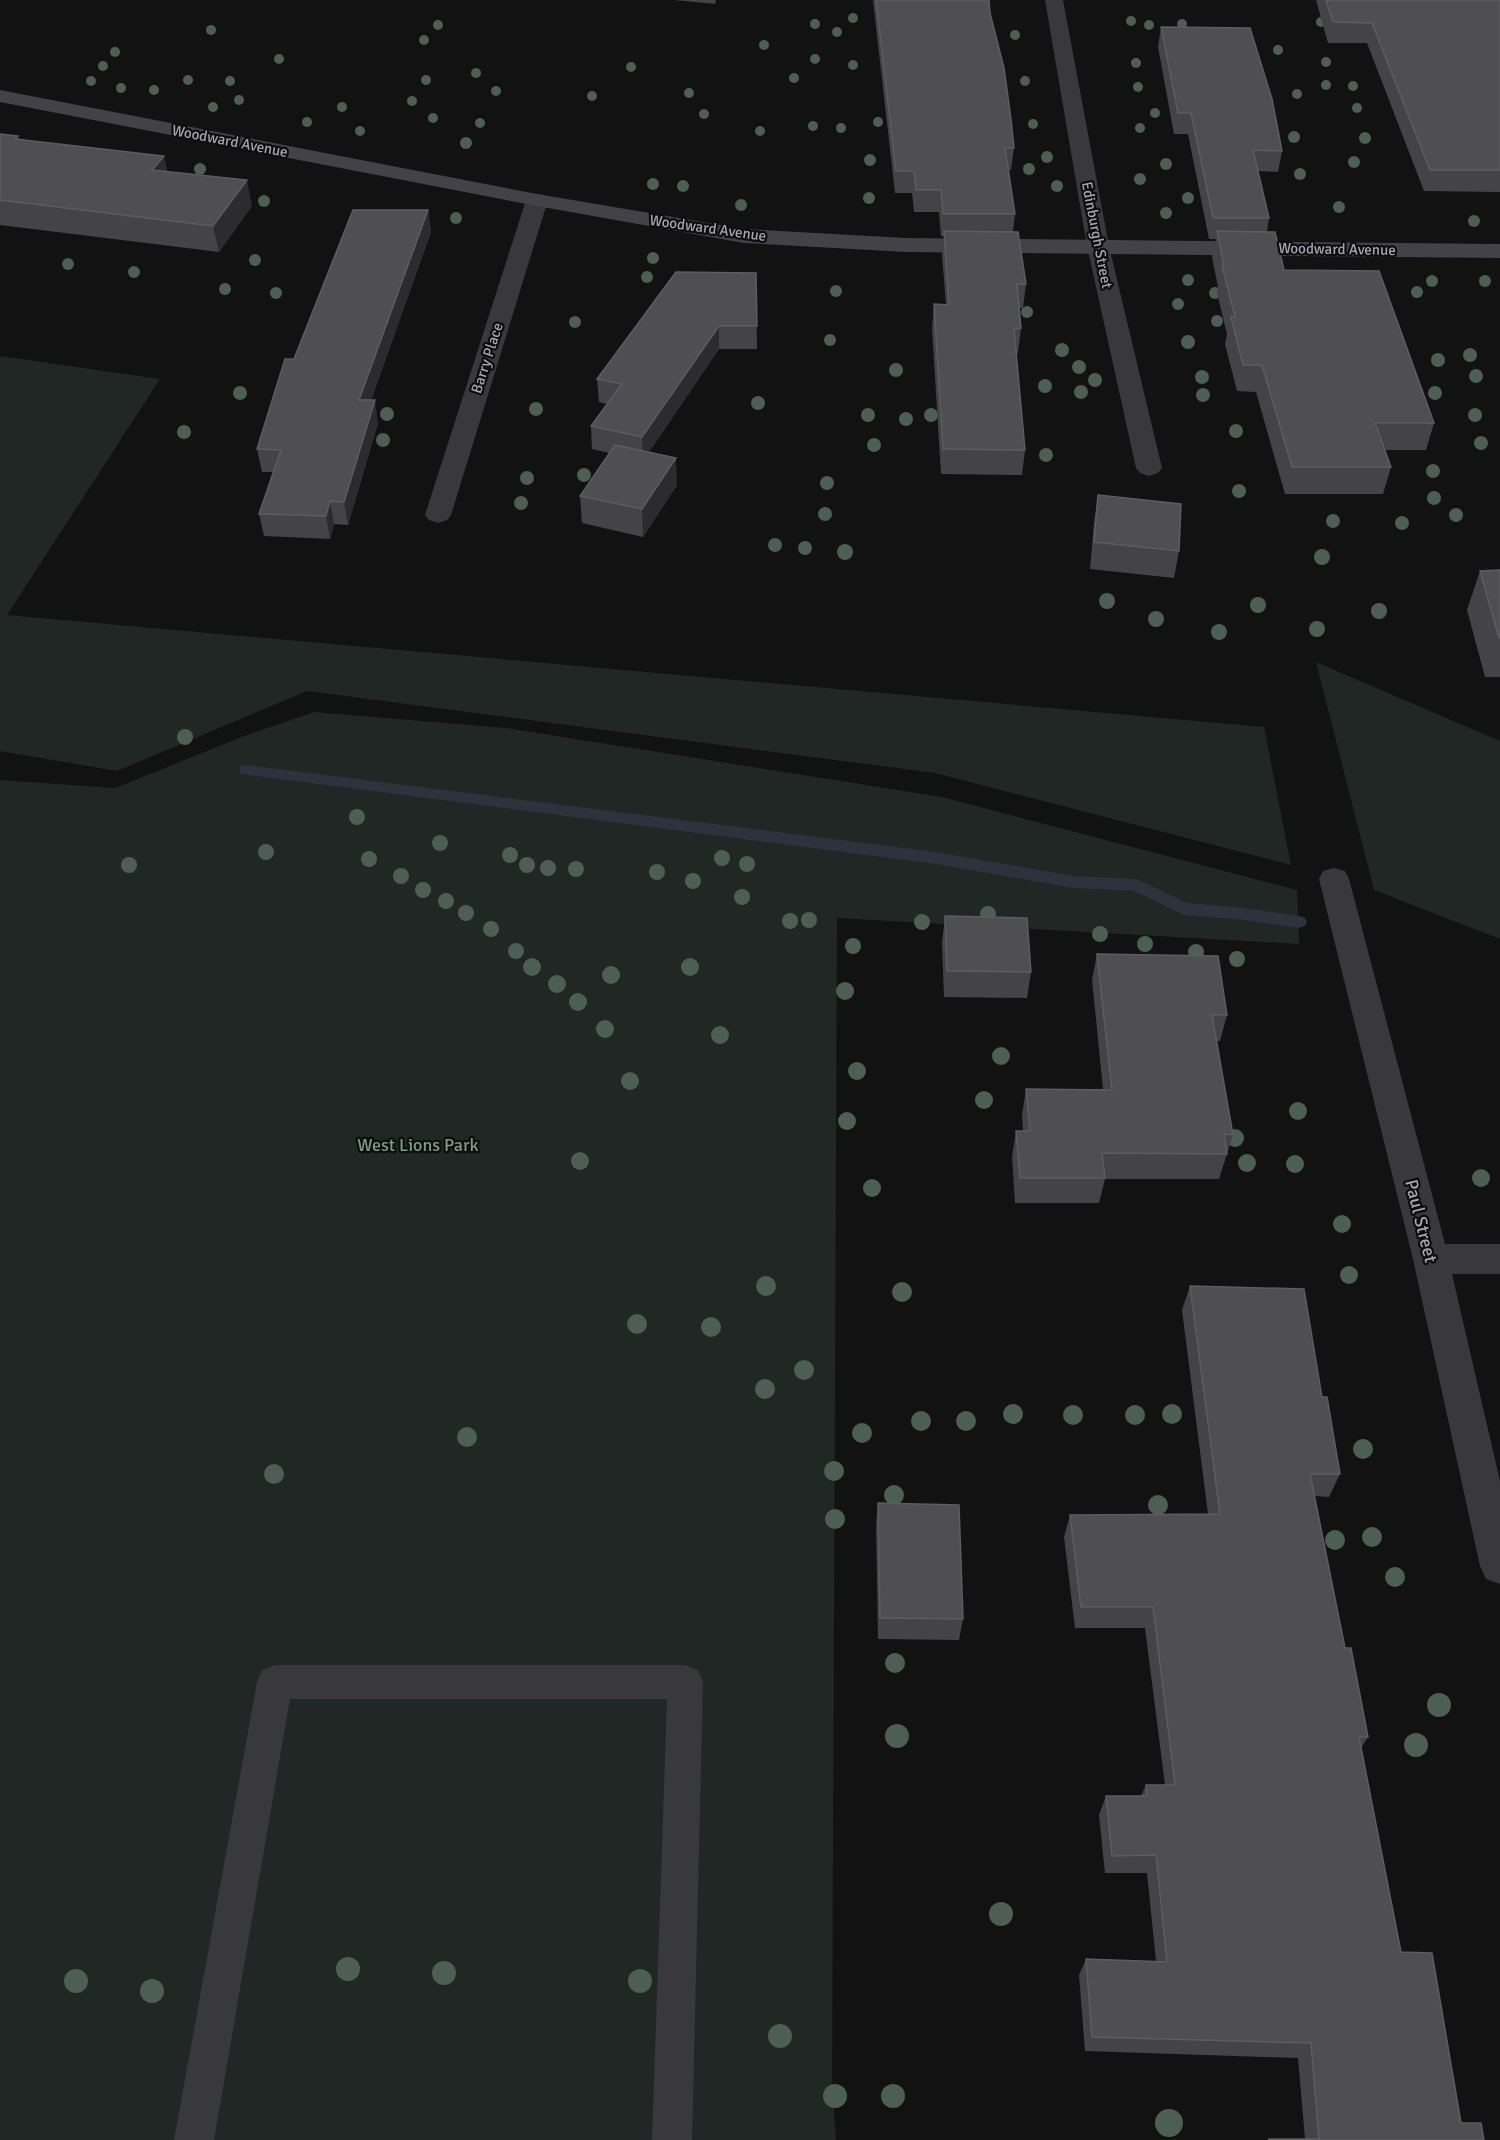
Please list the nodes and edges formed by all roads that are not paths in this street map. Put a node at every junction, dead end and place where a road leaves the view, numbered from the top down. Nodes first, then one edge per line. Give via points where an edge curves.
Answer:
1 (1054, 0) edge
2 (0, 96) edge
3 (537, 200) junction
4 (1098, 246) junction
5 (1500, 251) edge
6 (1149, 468) dead end
7 (438, 515) dead end
8 (1334, 879) dead end
9 (1431, 1258) junction
10 (1500, 1259) edge
11 (1500, 1566) edge
12 (194, 2140) edge
13 (672, 2140) edge

1 - 4 street, Edinburgh Street
2 - 3 street, Woodward Avenue
3 - 4 street, Woodward Avenue via 744,236 906,245
3 - 7 street, Barry Place
4 - 5 street, Woodward Avenue
4 - 6 street, Edinburgh Street
8 - 9 street, Paul Street
9 - 10 street
9 - 11 street, Paul Street
12 - 13 lane via 275,1682 685,1682

